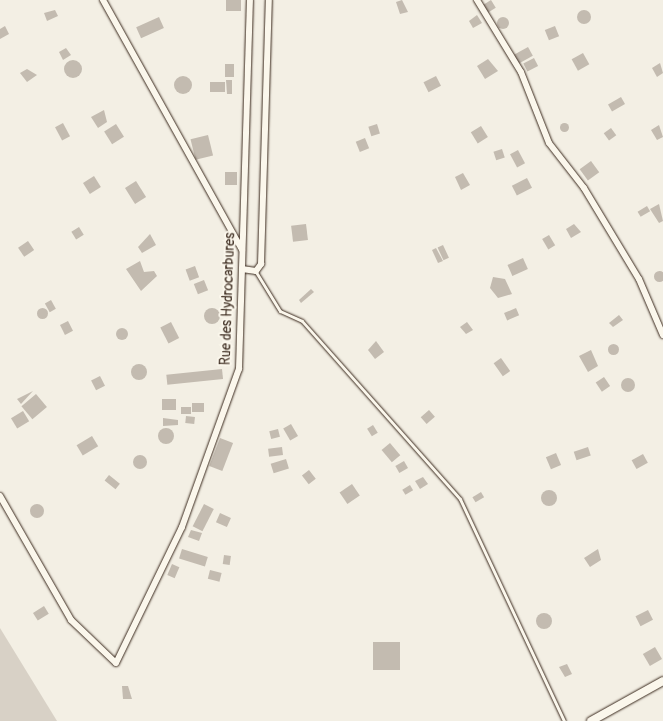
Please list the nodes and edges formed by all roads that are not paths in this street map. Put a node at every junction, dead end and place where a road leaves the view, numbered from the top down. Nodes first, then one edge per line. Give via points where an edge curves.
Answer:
1 (103, 0) edge
2 (250, 0) edge
3 (268, 0) edge
4 (476, 0) edge
5 (242, 252) junction
6 (242, 269) junction
7 (256, 271) junction
8 (663, 335) edge
9 (0, 496) edge
10 (663, 681) edge
11 (564, 721) edge
12 (591, 721) edge

1 - 5 street
2 - 5 street, Rue des Hydrocarbures
3 - 7 street via 264,214
4 - 8 street via 521,72 549,143 584,188 639,279
5 - 6 street, Rue des Hydrocarbures
6 - 7 street
6 - 9 street, Rue des Hydrocarbures via 239,369 182,527 116,664 71,620
7 - 11 lane via 280,311 302,322 460,499
10 - 12 street

